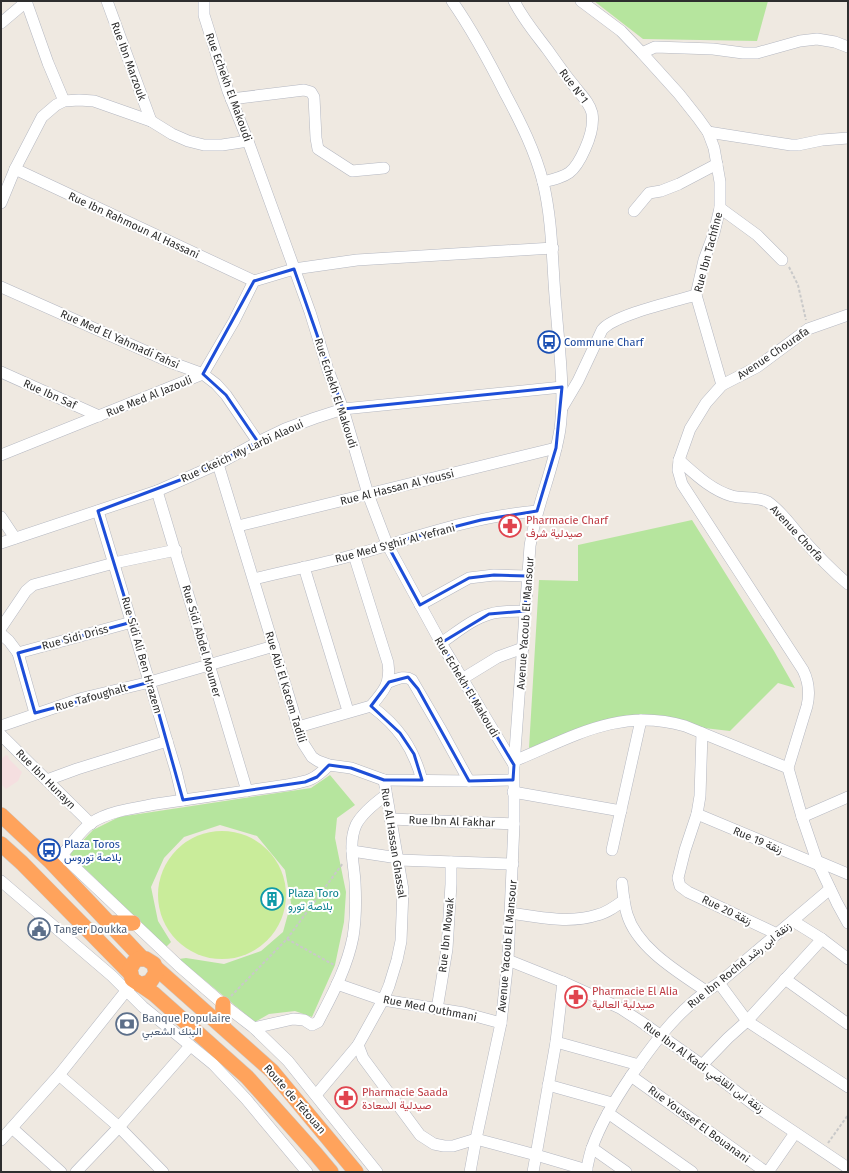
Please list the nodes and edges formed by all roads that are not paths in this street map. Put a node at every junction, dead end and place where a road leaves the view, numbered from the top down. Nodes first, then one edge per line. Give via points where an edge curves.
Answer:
1 (26, 1) edge
2 (107, 1) edge
3 (204, 1) edge
4 (452, 1) edge
5 (514, 1) edge
6 (581, 1) edge
7 (1, 23) edge
8 (848, 47) edge
9 (642, 53) junction
10 (231, 99) junction
11 (64, 101) junction
12 (151, 121) junction
13 (708, 132) junction
14 (848, 138) edge
15 (248, 141) junction
16 (718, 164) junction
17 (384, 168) dead end
18 (15, 169) junction
19 (543, 182) junction
20 (1, 203) edge
21 (720, 208) junction
22 (634, 211) dead end
23 (553, 248) junction
24 (782, 260) road end
25 (294, 269) junction
26 (254, 281) junction
27 (1, 287) edge
28 (696, 295) junction
29 (848, 315) edge
30 (1, 372) edge
31 (203, 374) junction
32 (722, 385) junction
33 (562, 387) junction
34 (562, 408) junction
35 (343, 409) junction
36 (99, 416) junction
37 (258, 442) junction
38 (556, 448) junction
39 (1, 454) edge
40 (679, 460) junction
41 (218, 464) junction
42 (157, 491) junction
43 (368, 494) junction
44 (537, 511) junction
45 (98, 512) junction
46 (1, 517) edge
47 (238, 526) junction
48 (15, 538) junction
49 (1, 543) edge
50 (387, 544) junction
51 (176, 550) junction
52 (354, 555) junction
53 (114, 563) junction
54 (304, 567) junction
55 (527, 576) junction
56 (254, 579) junction
57 (848, 584) edge
58 (420, 605) junction
59 (525, 611) junction
60 (132, 622) junction
61 (1, 628) edge
62 (1, 634) edge
63 (441, 643) junction
64 (274, 646) junction
65 (523, 648) junction
66 (18, 653) junction
67 (209, 664) junction
68 (462, 679) junction
69 (150, 682) junction
70 (388, 682) junction
71 (371, 706) junction
72 (348, 712) junction
73 (35, 713) junction
74 (641, 720) junction
75 (1, 726) edge
76 (298, 727) junction
77 (702, 733) junction
78 (1, 735) edge
79 (167, 741) junction
80 (514, 763) junction
81 (329, 765) junction
82 (788, 768) junction
83 (47, 780) junction
84 (384, 780) junction
85 (422, 780) junction
86 (514, 780) junction
87 (469, 781) junction
88 (248, 791) junction
89 (513, 792) junction
90 (386, 795) junction
91 (848, 797) edge
92 (183, 800) junction
93 (621, 811) junction
94 (697, 814) junction
95 (1, 815) edge
96 (802, 817) junction
97 (390, 819) junction
98 (91, 824) junction
99 (514, 824) junction
100 (1, 844) edge
101 (612, 850) dead end
102 (352, 851) junction
103 (56, 859) junction
104 (398, 859) junction
105 (451, 862) junction
106 (818, 863) junction
107 (513, 864) junction
108 (848, 874) edge
109 (1, 881) edge
110 (622, 883) dead end
111 (830, 889) junction
112 (624, 900) junction
113 (510, 913) junction
114 (793, 921) junction
115 (133, 923) junction
116 (848, 923) edge
117 (108, 924) junction
118 (777, 934) junction
119 (822, 939) junction
120 (164, 952) junction
121 (848, 959) edge
122 (508, 960) junction
123 (150, 963) junction
124 (785, 979) junction
125 (133, 982) junction
126 (563, 982) junction
127 (719, 983) junction
128 (337, 984) junction
129 (706, 991) junction
130 (383, 1000) junction
131 (223, 1004) junction
132 (437, 1009) junction
133 (747, 1021) junction
134 (500, 1023) junction
135 (848, 1024) edge
136 (223, 1027) junction
137 (254, 1028) junction
138 (660, 1035) junction
139 (556, 1042) junction
140 (358, 1045) junction
141 (190, 1046) junction
142 (639, 1065) junction
143 (702, 1065) junction
144 (59, 1075) junction
145 (631, 1076) junction
146 (548, 1084) junction
147 (848, 1087) edge
148 (316, 1095) junction
149 (610, 1108) junction
150 (119, 1127) junction
151 (12, 1128) junction
152 (795, 1133) junction
153 (1, 1140) edge
154 (476, 1140) junction
155 (592, 1148) junction
156 (536, 1155) junction
157 (848, 1168) edge
158 (586, 1171) edge
159 (61, 1172) edge
160 (76, 1172) edge
161 (163, 1172) edge
162 (307, 1172) edge
163 (331, 1172) edge
164 (356, 1172) edge
165 (377, 1172) edge
166 (470, 1172) edge
167 (533, 1172) edge
168 (626, 1172) edge
169 (692, 1172) edge
170 (767, 1172) edge

1 - 7 street
1 - 11 street
2 - 12 street, Rue Ibn Marzouk
3 - 10 street, Rue Echekh El Makoudi via 204,15
4 - 19 street, Avenue Yacoub El Mansour via 491,64 534,155
5 - 19 street, Rue N°1 via 526,23 582,95 591,111 592,128 578,163 566,176
6 - 9 street, Rue Ibn Tachfine via 621,31
8 - 9 street via 817,39 757,53 655,47
9 - 13 street, Rue Ibn Tachfine via 679,94
10 - 15 street, Rue Echekh El Makoudi
10 - 17 street via 304,90 311,92 314,97 318,149 352,171
11 - 12 street via 94,101
11 - 18 street via 42,117
12 - 15 street via 172,134 204,145
13 - 14 street via 798,146 822,140
13 - 16 street, Rue Ibn Tachfine
15 - 25 street, Rue Echekh El Makoudi
16 - 21 street, Rue Ibn Tachfine
16 - 22 street via 679,184 649,193
18 - 20 street
18 - 26 street, Rue Ibn Rahmoun Al Hassani
19 - 23 street, Avenue Yacoub El Mansour
21 - 24 street via 758,235
21 - 28 street, Rue Ibn Tachfine
23 - 25 street via 357,260
23 - 33 street, Avenue Yacoub El Mansour
25 - 26 street
25 - 35 street, Rue Echekh El Makoudi
26 - 31 street, Rue Med Al Jazouli
27 - 31 street, Rue Med El Yahmadi Fahsi via 170,362
28 - 32 street, Rue Ibn Tachfine
28 - 34 street via 620,318 604,327
29 - 32 street, Avenue Chourafa via 808,329 757,367
30 - 36 street, Rue Ibn Saf
31 - 36 street, Rue Med Al Jazouli
31 - 37 street, Rue Med El Yahmadi Fahsi via 226,395
32 - 40 street via 694,421
33 - 34 street, Avenue Yacoub El Mansour
33 - 35 street, Rue Ckeich My Larbi Alaoui
34 - 38 street, Avenue Yacoub El Mansour
35 - 37 street, Rue Ckeich My Larbi Alaoui via 303,422
35 - 43 street, Rue Echekh El Makoudi
36 - 39 street, Rue Med Al Jazouli
37 - 41 street, Rue Ckeich My Larbi Alaoui
38 - 43 street, Rue Al Hassan Al Youssi
38 - 44 street, Avenue Yacoub El Mansour
40 - 57 street, Avenue Chorfa via 720,492 767,501
40 - 82 street via 678,470 682,484 807,679 807,706
41 - 42 street, Rue Ckeich My Larbi Alaoui
41 - 47 street, Rue Abi El Kacem Tadili
42 - 45 street, Rue Ckeich My Larbi Alaoui
42 - 51 street, Rue Sidi Abdel Moumer
43 - 47 street, Rue Al Hassan Al Youssi
43 - 50 street, Rue Echekh El Makoudi
44 - 50 street, Rue Med S'ghir Al Yefrani via 481,520
44 - 55 street, Avenue Yacoub El Mansour
45 - 48 street, Rue Ckeich My Larbi Alaoui
45 - 53 street, Rue Sidi Ali Ben H'razem
46 - 48 street
47 - 56 street, Rue Abi El Kacem Tadili
48 - 49 street, Rue Ckeich My Larbi Alaoui
50 - 52 street, Rue Med S'ghir Al Yefrani
50 - 58 street, Rue Echekh El Makoudi
51 - 53 street
51 - 67 street, Rue Sidi Abdel Moumer
52 - 54 street, Rue Med S'ghir Al Yefrani
52 - 70 street via 388,663
53 - 60 street, Rue Sidi Ali Ben H'razem
53 - 61 street via 33,585 26,591
54 - 56 street, Rue Med S'ghir Al Yefrani
54 - 72 street
55 - 58 street via 494,575 469,578
55 - 59 street, Avenue Yacoub El Mansour
56 - 64 street, Rue Abi El Kacem Tadili
58 - 63 street, Rue Echekh El Makoudi
59 - 63 street via 489,614
59 - 65 street, Avenue Yacoub El Mansour
60 - 66 street, Rue Sidi Driss
60 - 69 street, Rue Sidi Ali Ben H'razem
62 - 66 street
63 - 68 street, Rue Echekh El Makoudi
64 - 67 street, Rue Tafoughalt
64 - 76 street, Rue Abi El Kacem Tadili
65 - 68 street via 498,657
65 - 80 street, Avenue Yacoub El Mansour
66 - 73 street
67 - 69 street, Rue Tafoughalt
67 - 88 street, Rue Sidi Abdel Moumer
68 - 80 street, Rue Echekh El Makoudi
69 - 73 street, Rue Tafoughalt
69 - 79 street, Rue Sidi Ali Ben H'razem
70 - 71 street
70 - 87 street via 408,677 412,680
71 - 72 street
71 - 85 street via 400,733 414,754
72 - 76 street
73 - 75 street, Rue Tafoughalt
74 - 77 street via 668,721
74 - 80 street via 605,724 585,730
74 - 93 street
76 - 81 street, Rue Abi El Kacem Tadili via 306,750 312,757
77 - 82 street
77 - 94 street
78 - 83 street, Rue Ibn Hunayn
79 - 83 street
79 - 92 street, Rue Sidi Ali Ben H'razem
80 - 86 street, Avenue Yacoub El Mansour
81 - 84 street, Rue Abi El Kacem Tadili via 351,768
81 - 88 street via 317,777 305,782
82 - 96 street
83 - 98 street, Rue Ibn Hunayn
84 - 85 street, Rue Abi El Kacem Tadili
84 - 90 street, Rue Al Hassan Ghassal
85 - 87 street, Rue Abi El Kacem Tadili
86 - 87 street, Rue Abi El Kacem Tadili
86 - 89 street, Avenue Yacoub El Mansour
88 - 92 street
89 - 93 street
89 - 99 street, Avenue Yacoub El Mansour
90 - 97 street, Rue Al Hassan Ghassal
90 - 102 street via 356,824 352,836
91 - 96 street
92 - 98 street via 136,807
93 - 101 street
94 - 106 street, Rue 19 زنقة
94 - 118 street, Rue 20 زنقة via 682,859 679,883 688,892
95 - 103 highway, Route de Tétouan
96 - 106 street
97 - 99 street, Rue Ibn Al Fakhar
97 - 104 street, Rue Al Hassan Ghassal
98 - 103 street
99 - 107 street, Avenue Yacoub El Mansour
100 - 125 highway, Route de Tétouan via 22,863
102 - 104 street
102 - 128 street via 356,911 353,938
103 - 115 street
103 - 117 highway, Route de Tétouan
104 - 105 street
104 - 130 street, Rue Al Hassan Ghassal via 403,890 401,941
105 - 107 street
105 - 132 street, Rue Ibn Mowak via 447,949
106 - 108 street, Rue 19 زنقة
106 - 111 street
107 - 113 street, Avenue Yacoub El Mansour
109 - 125 street via 112,976
110 - 112 street
111 - 114 street, Rue Ibn Rochd زنقة ابن رشد
111 - 116 street
112 - 113 street via 597,916 582,918 564,919
112 - 129 street via 633,929 642,941 654,953
113 - 122 street, Avenue Yacoub El Mansour
114 - 118 street, Rue Ibn Rochd زنقة ابن رشد
114 - 119 street
115 - 117 highway
115 - 120 street
117 - 123 highway, Route de Tétouan
118 - 127 street, Rue Ibn Rochd زنقة ابن رشد
119 - 121 street
119 - 124 street
120 - 123 street
120 - 131 street
122 - 126 street, Rue Ibn Al Kadi زنقة ابن القاضي
122 - 134 street, Avenue Yacoub El Mansour
123 - 125 highway via 138,959 131,965
123 - 125 highway via 156,973 154,978 146,984
123 - 136 highway, Route de Tétouan
124 - 133 street
124 - 135 street
125 - 141 street via 143,1007
125 - 144 street
125 - 163 highway, Route de Tétouan via 154,994 248,1077
126 - 138 street, Rue Ibn Al Kadi زنقة ابن القاضي via 620,1008
126 - 139 street
127 - 129 street, Rue Ibn Rochd زنقة ابن رشد
127 - 133 street
128 - 130 street, Rue Med Outhmani
128 - 137 street via 316,1024 293,1019
129 - 138 street, Rue Ibn Rochd زنقة ابن رشد
130 - 132 street, Rue Med Outhmani
130 - 140 street, Rue Al Hassan Ghassal
131 - 136 highway
131 - 137 street
132 - 134 street, Rue Med Outhmani
133 - 143 street
133 - 147 street
134 - 154 street, Avenue Yacoub El Mansour
136 - 164 highway, Route de Tétouan via 272,1071
137 - 148 street via 288,1060
138 - 142 street, Rue Ibn Rochd زنقة ابن رشد
138 - 143 street, Rue Ibn Al Kadi زنقة ابن القاضي
139 - 142 street
139 - 146 street
140 - 148 street, Rue Al Hassan Ghassal
140 - 154 street via 363,1058 420,1135 434,1144 444,1146
141 - 150 street
141 - 162 street via 212,1064 246,1099
142 - 145 street, Rue Ibn Rochd زنقة ابن رشد
143 - 152 street, Rue Ibn Al Kadi زنقة ابن القاضي
144 - 150 street
144 - 151 street
145 - 149 street, Rue Ibn Rochd زنقة ابن رشد
145 - 170 street, Rue Youssef El Bouanani
146 - 149 street
146 - 156 street
148 - 165 street
149 - 155 street, Rue Ibn Rochd زنقة ابن رشد
149 - 169 street
150 - 160 street
150 - 161 street
151 - 153 street
151 - 159 street
152 - 157 street, Rue Ibn Al Kadi زنقة ابن القاضي
152 - 170 street
154 - 156 street
154 - 166 street, Avenue Yacoub El Mansour
155 - 158 street, Rue Ibn Rochd زنقة ابن رشد
155 - 168 street
156 - 158 street
156 - 167 street

